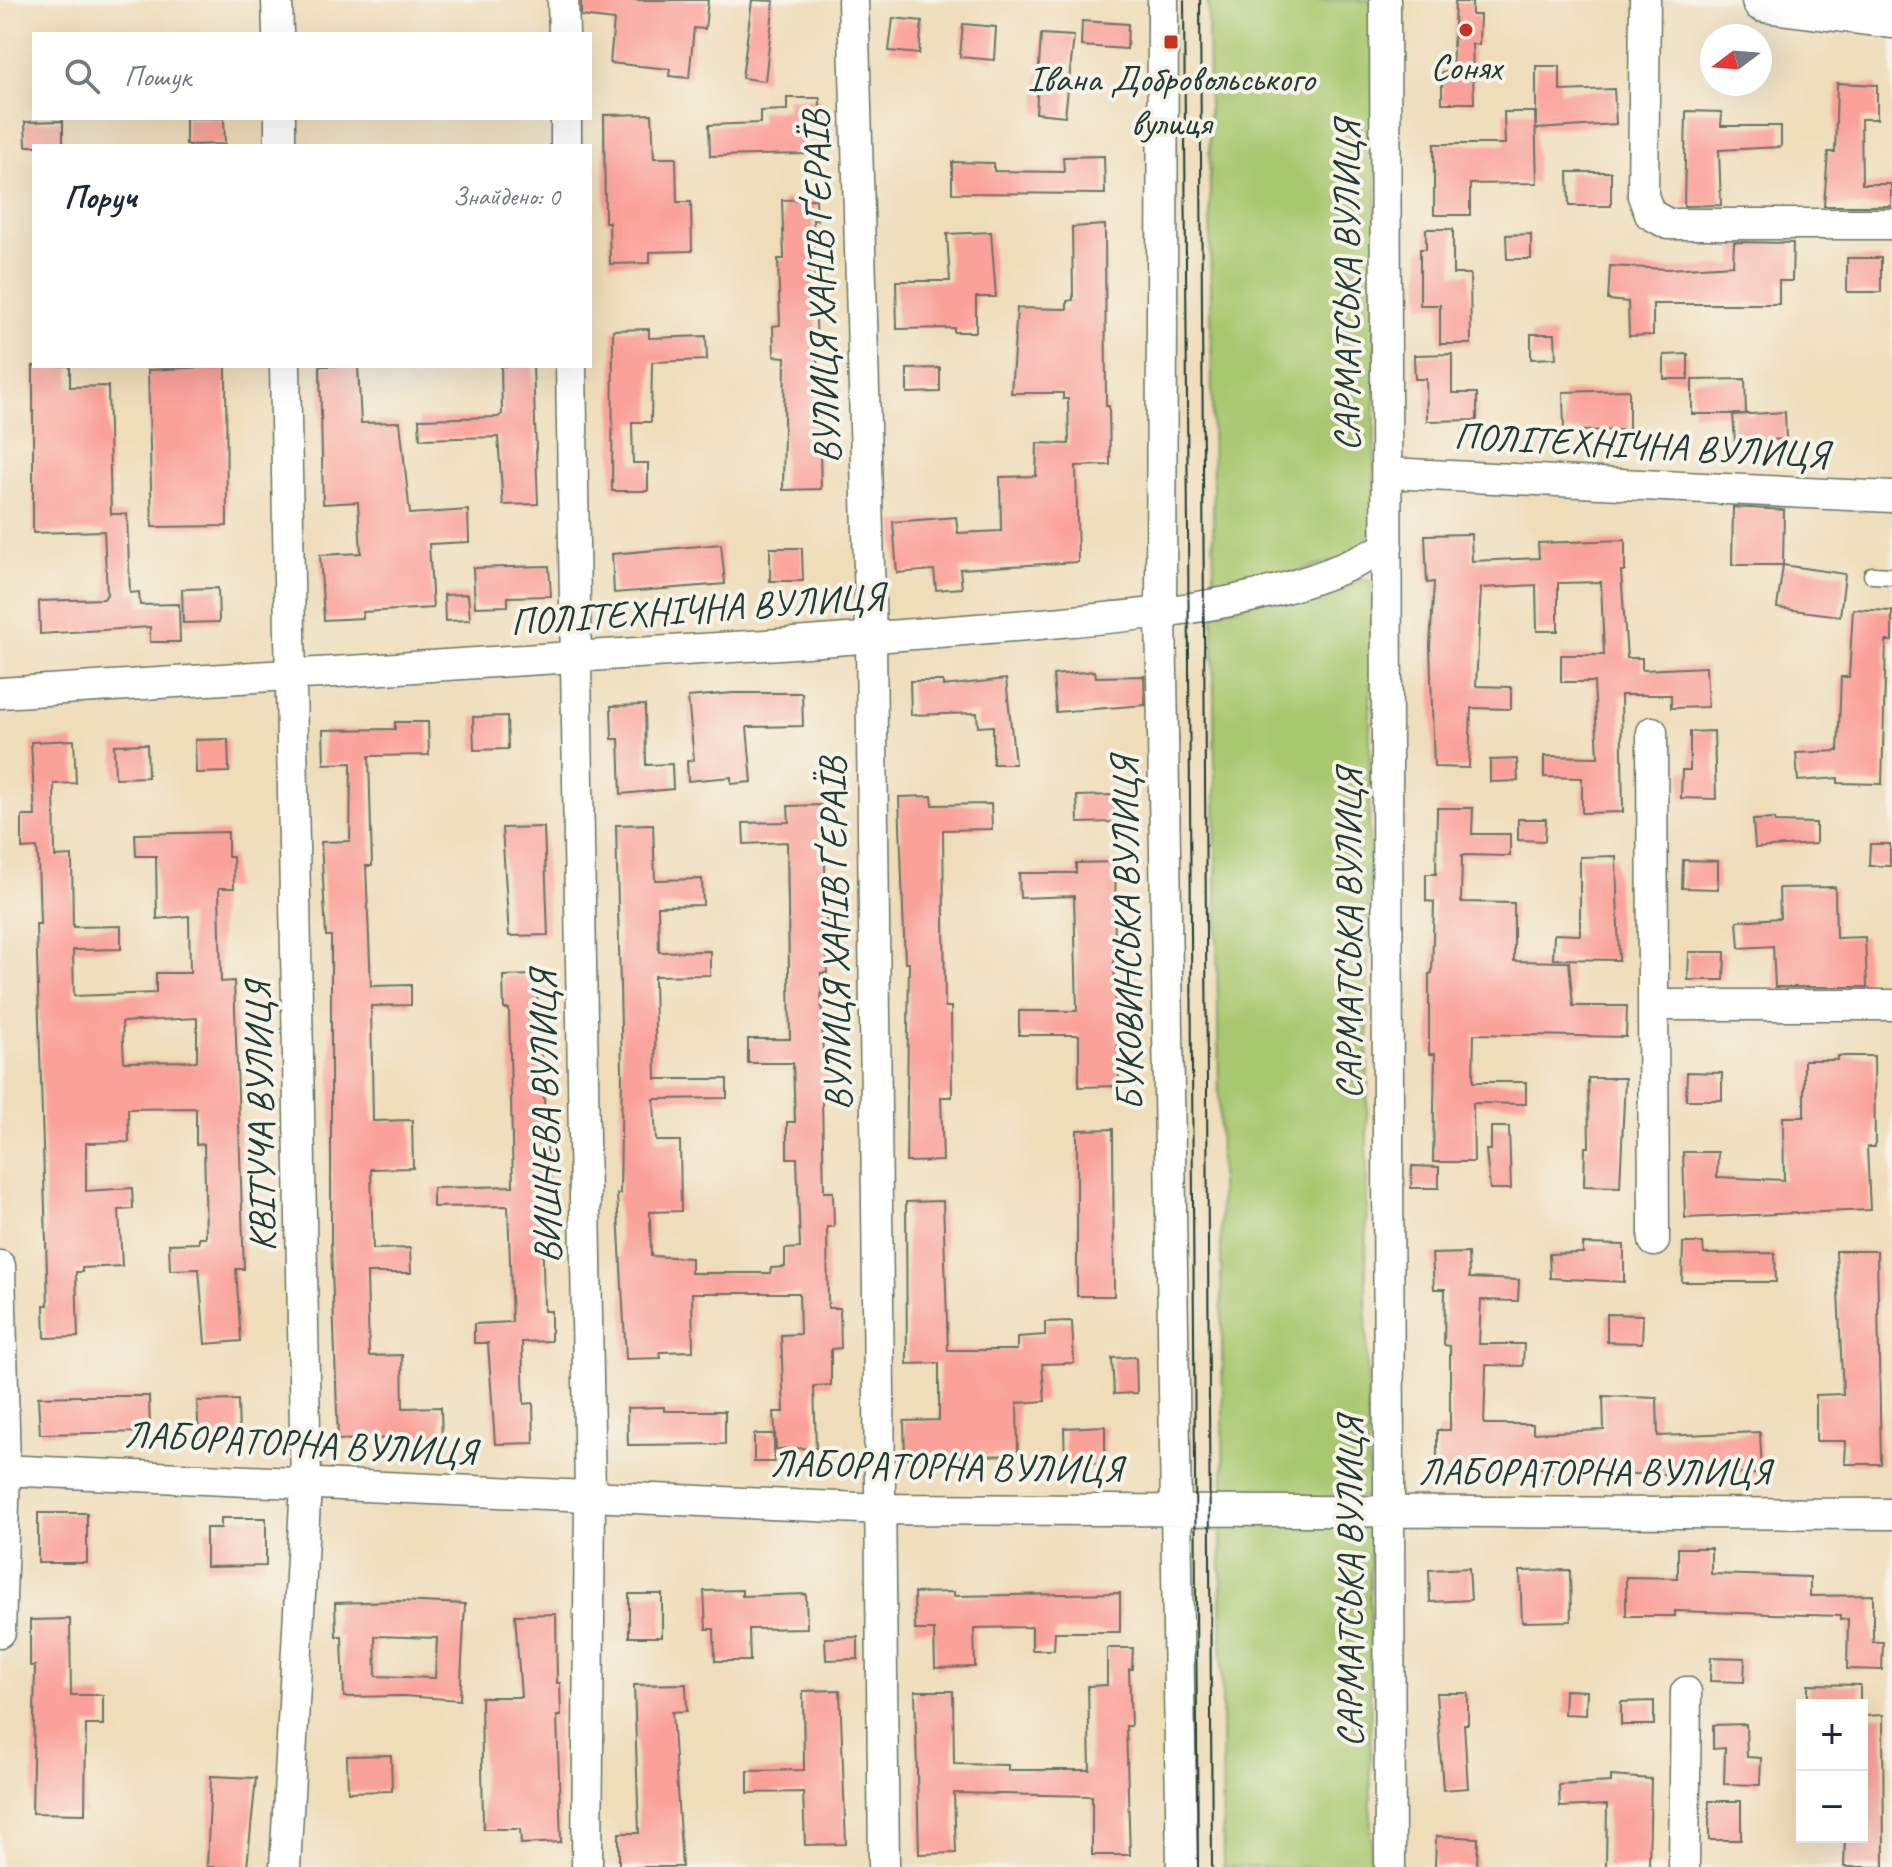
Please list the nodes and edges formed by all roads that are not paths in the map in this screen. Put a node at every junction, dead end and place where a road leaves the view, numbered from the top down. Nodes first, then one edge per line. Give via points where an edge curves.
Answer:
1 (277, 0) edge
2 (563, 0) edge
3 (853, 0) edge
4 (1163, 0) edge
5 (1385, 0) edge
6 (1645, 0) edge
7 (1764, 0) edge
8 (1892, 16) edge
9 (278, 32) edge
10 (564, 32) edge
11 (280, 120) edge
12 (566, 120) edge
13 (280, 144) edge
14 (566, 144) edge
15 (1892, 224) edge
16 (285, 368) edge
17 (571, 368) edge
18 (1387, 473) junction
19 (1892, 497) edge
20 (1387, 547) junction
21 (1872, 575) dead end
22 (1892, 576) edge
23 (1161, 613) junction
24 (871, 638) junction
25 (578, 657) junction
26 (291, 676) junction
27 (0, 693) edge
28 (1652, 732) dead end
29 (1656, 1005) junction
30 (1892, 1005) edge
31 (1654, 1241) dead end
32 (0, 1266) edge
33 (2, 1470) edge
34 (306, 1484) junction
35 (590, 1496) junction
36 (883, 1509) junction
37 (1178, 1510) junction
38 (1388, 1510) junction
39 (1892, 1514) edge
40 (0, 1632) edge
41 (1686, 1692) dead end
42 (285, 1867) edge
43 (587, 1867) edge
44 (884, 1867) edge
45 (1182, 1867) edge
46 (1390, 1867) edge
47 (1684, 1867) edge

1 - 9 street
2 - 10 street
3 - 24 street, ВУЛИЦЯ ХАНІВ ҐЕРАЇВ
4 - 23 street, БУКОВИНСЬКА ВУЛИЦЯ
5 - 18 street, САРМАТСЬКА ВУЛИЦЯ
6 - 15 street via 1643,196 1650,214 1668,224
7 - 8 street
11 - 13 street
12 - 14 street
16 - 26 street, КВІТУЧА ВУЛИЦЯ
17 - 25 street, ВИШНЕВА ВУЛИЦЯ
18 - 19 street, ПОЛІТЕХНІЧНА ВУЛИЦЯ
18 - 20 street, САРМАТСЬКА ВУЛИЦЯ
20 - 23 street, ПОЛІТЕХНІЧНА ВУЛИЦЯ via 1350,567 1283,591
20 - 38 street, САРМАТСЬКА ВУЛИЦЯ
21 - 22 lane
23 - 24 street, ПОЛІТЕХНІЧНА ВУЛИЦЯ
23 - 37 street, БУКОВИНСЬКА ВУЛИЦЯ
24 - 25 street, ПОЛІТЕХНІЧНА ВУЛИЦЯ
24 - 36 street, ВУЛИЦЯ ХАНІВ ҐЕРАЇВ
25 - 26 street, ПОЛІТЕХНІЧНА ВУЛИЦЯ
25 - 35 street, ВИШНЕВА ВУЛИЦЯ
26 - 27 street, ПОЛІТЕХНІЧНА ВУЛИЦЯ
26 - 34 street, КВІТУЧА ВУЛИЦЯ
28 - 29 street
29 - 30 street
29 - 31 street
32 - 33 street
33 - 34 street, ЛАБОРАТОРНА ВУЛИЦЯ
33 - 40 street
34 - 35 street, ЛАБОРАТОРНА ВУЛИЦЯ
34 - 42 street, КВІТУЧА ВУЛИЦЯ
35 - 36 street, ЛАБОРАТОРНА ВУЛИЦЯ
35 - 43 street, ВИШНЕВА ВУЛИЦЯ
36 - 37 street, ЛАБОРАТОРНА ВУЛИЦЯ
36 - 44 street, ВУЛИЦЯ ХАНІВ ҐЕРАЇВ
37 - 38 street, ЛАБОРАТОРНА ВУЛИЦЯ
37 - 45 street, БУКОВИНСЬКА ВУЛИЦЯ
38 - 39 street, ЛАБОРАТОРНА ВУЛИЦЯ
38 - 46 street, САРМАТСЬКА ВУЛИЦЯ
41 - 47 street

